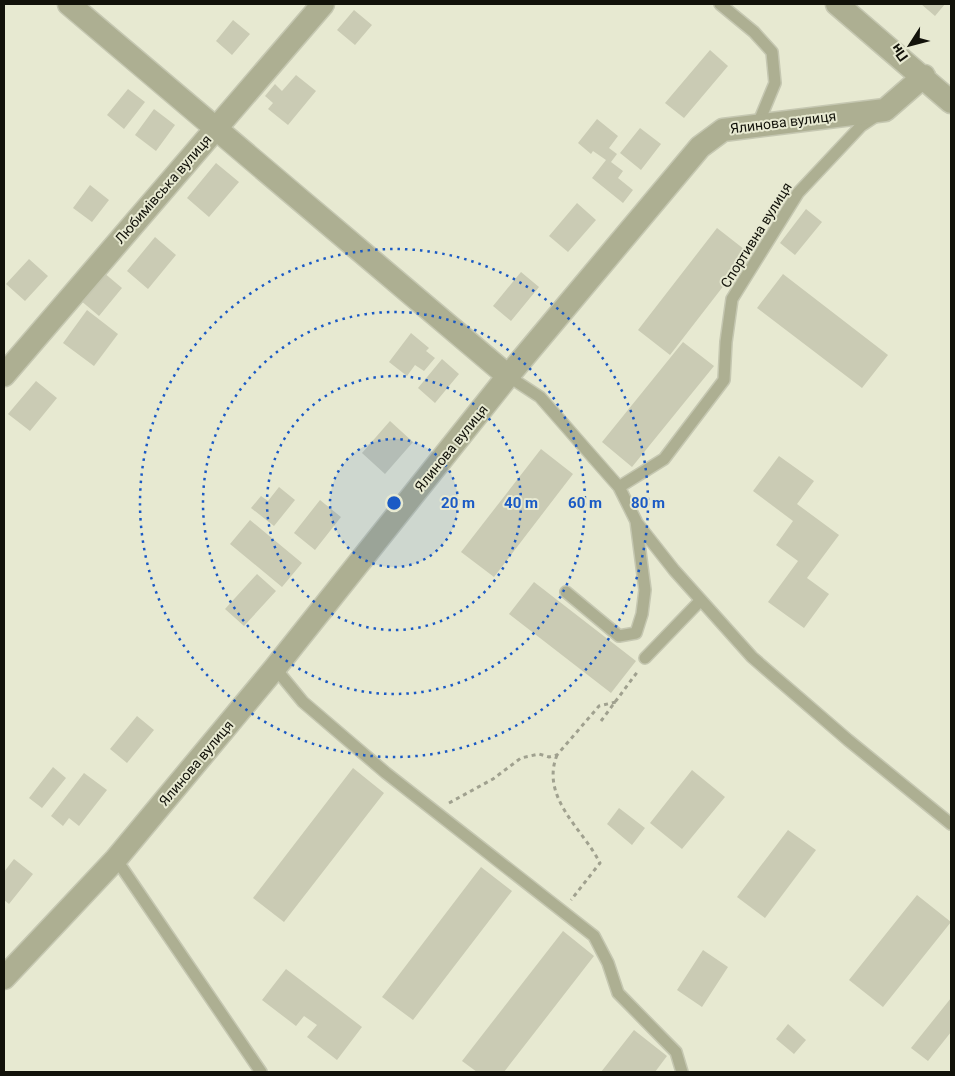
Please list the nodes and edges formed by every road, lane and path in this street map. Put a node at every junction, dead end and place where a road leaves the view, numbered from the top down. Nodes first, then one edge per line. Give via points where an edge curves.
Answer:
1 (69, 4) edge
2 (323, 4) edge
3 (720, 4) edge
4 (837, 4) edge
5 (924, 76) junction
6 (951, 102) edge
7 (885, 110) junction
8 (758, 124) junction
9 (216, 128) junction
10 (4, 374) edge
11 (508, 376) junction
12 (619, 487) junction
13 (636, 521) junction
14 (566, 592) dead end
15 (701, 600) junction
16 (645, 658) joint
17 (275, 668) junction
18 (616, 702) junction
19 (601, 721) dead end
20 (557, 755) junction
21 (430, 807) junction
22 (951, 824) edge
23 (116, 859) junction
24 (562, 911) junction
25 (4, 978) edge
26 (261, 1072) edge
27 (682, 1072) edge

1 - 9 street
2 - 9 street, Любимівська вулиця
3 - 8 lane via 772,52 775,83
4 - 5 street
5 - 6 street
5 - 7 street
7 - 8 street, Ялинова вулиця
7 - 12 lane, Спортивна вулиця via 861,126 798,193 732,299 724,380 664,460
8 - 11 street, Ялинова вулиця via 723,130 700,147
9 - 10 street, Любимівська вулиця
9 - 11 street
11 - 12 lane via 540,397
11 - 17 street, Ялинова вулиця
12 - 13 lane
13 - 14 lane via 645,590 636,633 619,636
13 - 15 lane
15 - 16 lane
15 - 22 lane via 752,658
16 - 18 path
17 - 21 lane via 303,702
17 - 23 street, Ялинова вулиця
18 - 19 path
18 - 20 path via 599,706
20 - 21 path via 521,758 486,783 448,803
20 - 24 path via 552,769 556,796 600,863
21 - 24 lane
23 - 25 street, Ялинова вулиця
23 - 26 lane
24 - 27 lane via 594,936 618,993 676,1052

